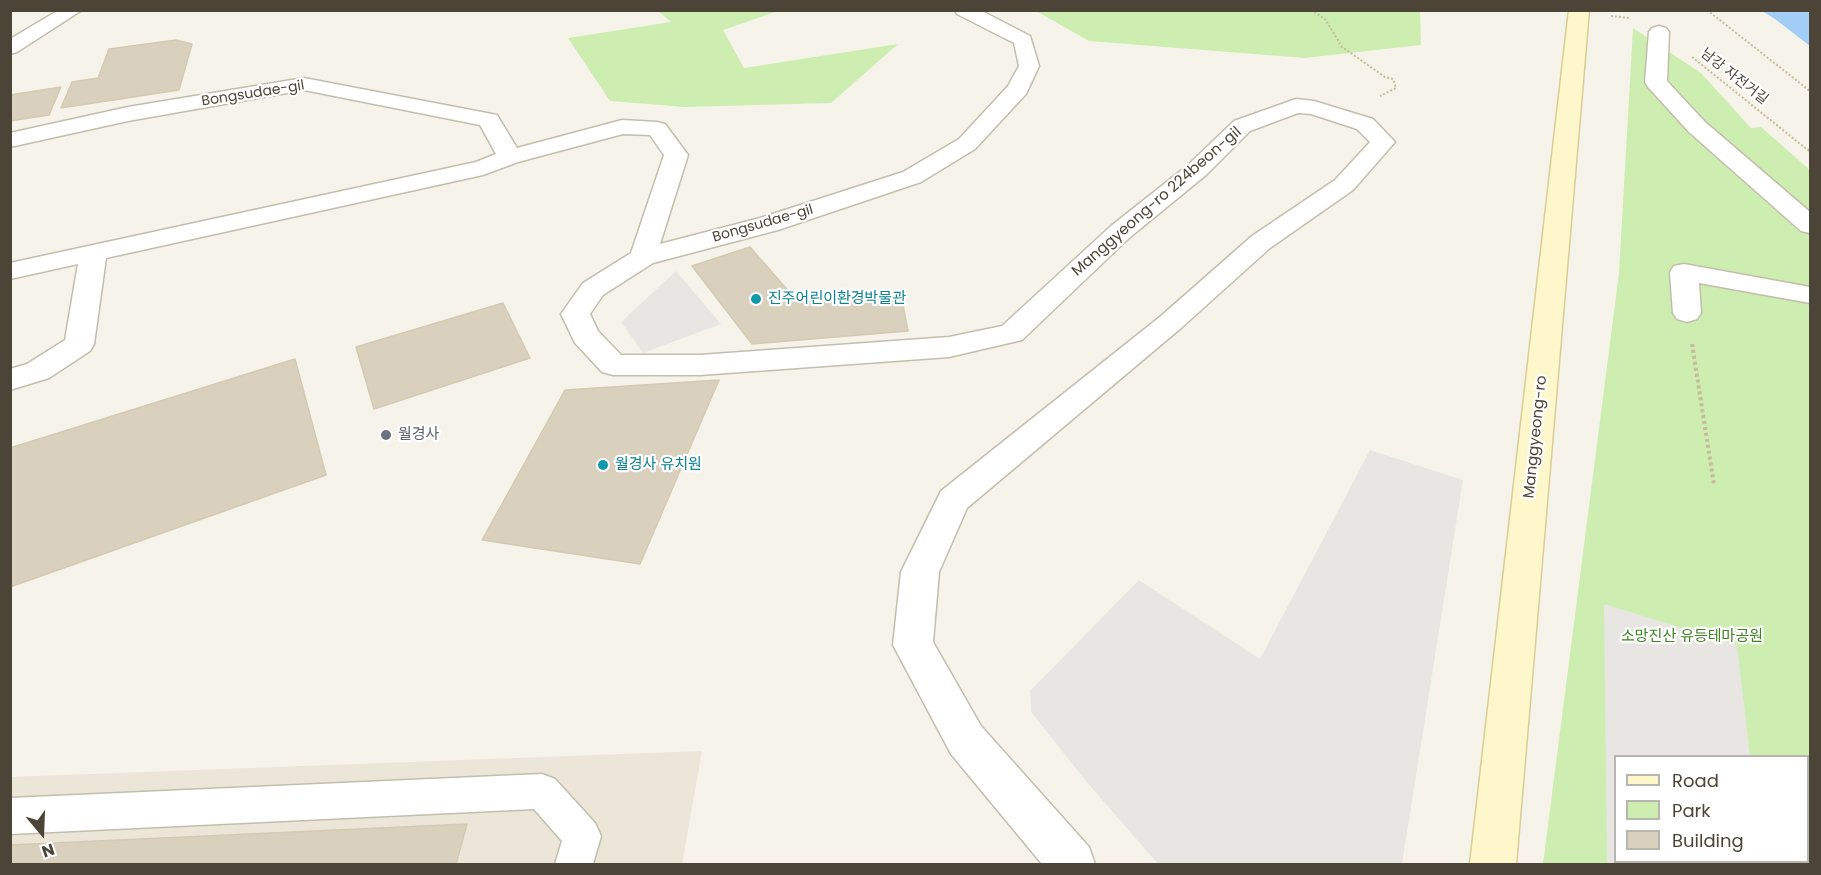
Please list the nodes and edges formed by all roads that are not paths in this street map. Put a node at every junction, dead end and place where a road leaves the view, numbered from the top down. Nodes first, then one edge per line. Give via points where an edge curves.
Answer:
1 (74, 10) edge
2 (964, 10) edge
3 (1580, 12) edge
4 (1652, 26) road end
5 (10, 48) edge
6 (10, 140) edge
7 (510, 157) junction
8 (1810, 225) edge
9 (93, 254) junction
10 (643, 257) junction
11 (10, 271) edge
12 (1810, 295) edge
13 (1687, 313) road end
14 (10, 380) edge
15 (10, 816) edge
16 (574, 864) edge
17 (1072, 864) edge
18 (1493, 864) edge

1 - 5 street
2 - 10 street, Bongsudae-gil via 1023,40 1029,66 1018,89 967,144 912,177 769,224
3 - 18 street, Manggyeong-ro
4 - 8 street via 1656,82 1697,127
6 - 7 street, Bongsudae-gil via 128,114 304,84 489,120
7 - 9 street via 483,168
7 - 10 street via 622,127 657,129 676,155
9 - 11 street
9 - 14 street via 80,344 38,371
10 - 17 street, Manggyeong-ro 224beon-gil via 593,289 575,314 586,336 614,365 700,364 949,347 1012,333 1242,126 1296,106 1314,108 1365,124 1383,142 1344,185 1261,242 1171,322 953,500 920,572 913,645 966,740
12 - 13 street via 1684,272
15 - 16 lane via 542,791 582,836

